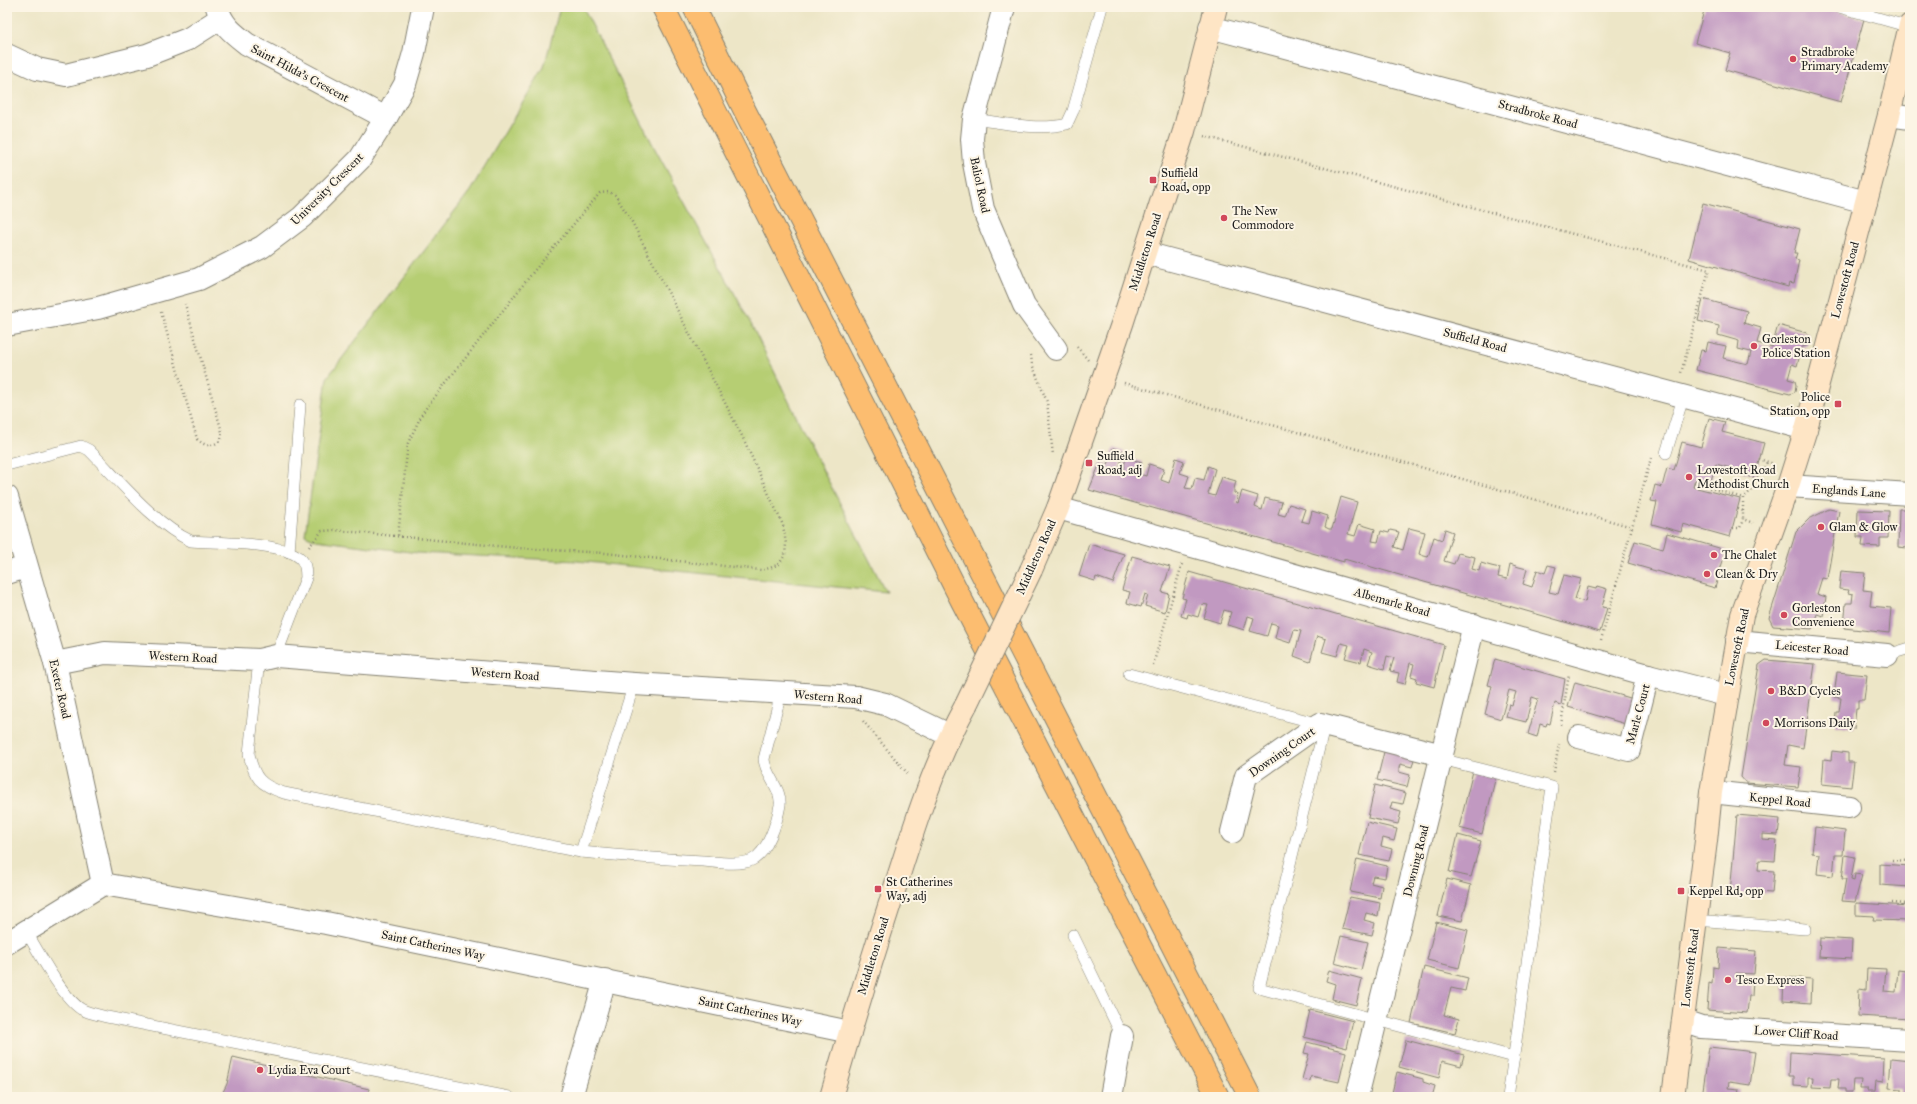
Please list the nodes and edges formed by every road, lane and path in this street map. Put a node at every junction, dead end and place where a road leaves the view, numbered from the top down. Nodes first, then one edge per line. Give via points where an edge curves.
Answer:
1 (424, 7) edge
2 (663, 7) edge
3 (694, 7) edge
4 (1004, 7) edge
5 (1102, 7) edge
6 (1839, 7) edge
7 (219, 13) edge
8 (1213, 17) edge
9 (1910, 26) edge
10 (7, 55) edge
11 (1900, 117) edge
12 (386, 118) junction
13 (974, 119) junction
14 (1184, 131) junction
15 (1866, 202) junction
16 (1145, 253) junction
17 (184, 303) dead end
18 (160, 310) dead end
19 (7, 325) edge
20 (1056, 349) dead end
21 (1031, 355) dead end
22 (1104, 377) junction
23 (1680, 394) junction
24 (300, 405) dead end
25 (1806, 428) junction
26 (1652, 452) dead end
27 (1666, 453) dead end
28 (1053, 455) dead end
29 (1759, 459) dead end
30 (1767, 462) junction
31 (1772, 463) dead end
32 (7, 465) edge
33 (1714, 472) dead end
34 (1754, 478) junction
35 (1694, 483) dead end
36 (1788, 486) junction
37 (1910, 494) edge
38 (7, 497) edge
39 (1743, 498) junction
40 (1058, 508) junction
41 (1738, 509) dead end
42 (1743, 511) junction
43 (1743, 519) junction
44 (1750, 522) dead end
45 (1632, 526) junction
46 (1733, 528) dead end
47 (398, 536) junction
48 (1187, 544) junction
49 (289, 552) junction
50 (301, 559) junction
51 (16, 570) edge
52 (1474, 625) junction
53 (1737, 641) junction
54 (1910, 648) edge
55 (1576, 654) junction
56 (1887, 655) joint
57 (267, 658) junction
58 (1596, 660) junction
59 (55, 663) junction
60 (1129, 674) dead end
61 (1648, 676) junction
62 (1149, 679) junction
63 (634, 684) junction
64 (781, 693) junction
65 (1726, 696) junction
66 (861, 718) dead end
67 (1320, 724) junction
68 (950, 735) junction
69 (1566, 735) junction
70 (1442, 757) junction
71 (908, 774) dead end
72 (1552, 787) junction
73 (1710, 792) junction
74 (1849, 808) dead end
75 (1232, 832) dead end
76 (581, 852) junction
77 (1892, 860) dead end
78 (1910, 861) edge
79 (104, 884) junction
80 (1892, 903) dead end
81 (1910, 904) edge
82 (1696, 920) junction
83 (1805, 929) dead end
84 (26, 931) junction
85 (1074, 935) dead end
86 (7, 943) edge
87 (605, 980) junction
88 (1376, 1020) junction
89 (1683, 1021) junction
90 (850, 1032) junction
91 (1122, 1036) joint
92 (1910, 1040) edge
93 (1514, 1057) junction
94 (509, 1097) edge
95 (571, 1097) edge
96 (832, 1097) edge
97 (1111, 1097) edge
98 (1218, 1097) edge
99 (1250, 1097) edge
100 (1357, 1097) edge
101 (1508, 1097) edge
102 (1673, 1097) edge

1 - 12 street, University Crescent via 405,84
2 - 98 highway via 958,594
3 - 99 highway
4 - 13 street, Baliol Road
5 - 13 lane via 1073,111 1067,124 1034,127
6 - 9 lane
7 - 10 street, Saint Hilda's Crescent via 188,39 147,55 66,75 37,68
7 - 12 street, Saint Hilda's Crescent via 230,31 247,44
8 - 14 main road, Middleton Road
8 - 15 street, Stradbroke Road
9 - 11 main road, Lowestoft Road
11 - 15 main road, Lowestoft Road
12 - 19 street, University Crescent via 360,159 302,218 262,247 199,279 98,308
13 - 20 street, Baliol Road via 972,140 983,209 1024,305
14 - 16 main road, Middleton Road
14 - 23 path via 1709,270
15 - 25 main road, Lowestoft Road
16 - 22 main road, Middleton Road
16 - 23 street, Suffield Road
17 - 18 path via 222,432 221,440 217,444 202,445 197,439
21 - 28 path via 1047,402
22 - 40 main road, Middleton Road
22 - 45 path
23 - 25 street, Suffield Road
23 - 27 lane
24 - 49 lane
25 - 36 main road, Lowestoft Road
26 - 45 path
29 - 30 path
30 - 31 path
30 - 34 path via 1763,471
32 - 49 lane via 81,446 89,450 162,523 180,536 191,541 270,547
33 - 34 path via 1722,470
34 - 39 path via 1752,490
35 - 39 path
36 - 37 street, Englands Lane
36 - 53 main road, Lowestoft Road via 1742,615
38 - 51 street, Exeter Road
39 - 42 path
40 - 48 street, Albemarle Road
40 - 68 main road, Middleton Road, bridge via 1031,570
41 - 42 path
42 - 43 path
43 - 44 path
43 - 46 path via 1740,528
45 - 58 path
47 - 47 path via 408,443 423,412 534,271 600,193 609,192 615,195 631,220 743,438 783,525 785,555 779,564 761,570 605,553 518,548
47 - 50 path via 322,531
48 - 52 street, Albemarle Road
48 - 62 path
49 - 50 lane
50 - 57 lane via 306,570 306,578
51 - 59 street, Exeter Road
52 - 55 street, Albemarle Road
52 - 70 street, Downing Road
53 - 56 street, Leicester Road
53 - 65 main road, Lowestoft Road
54 - 56 lane
55 - 58 street, Albemarle Road
55 - 69 path via 1569,673
57 - 59 street, Western Road via 104,653
57 - 63 street, Western Road
57 - 76 lane via 249,754 252,768 259,781 270,788
58 - 61 street, Albemarle Road
59 - 79 street, Exeter Road
60 - 62 lane
61 - 65 street, Albemarle Road
61 - 69 street, Marle Court via 1629,750
62 - 67 lane
63 - 64 street, Western Road
63 - 76 lane
64 - 68 street, Western Road via 856,697 885,704
64 - 76 lane via 764,759 780,804 770,841 762,853 751,861 734,863
65 - 73 main road, Lowestoft Road
66 - 71 path
67 - 70 street, Downing Court
67 - 75 street, Downing Court via 1246,776
67 - 88 lane via 1322,736 1259,988
68 - 90 main road, Middleton Road via 930,781 912,833
69 - 72 path
70 - 72 lane
70 - 88 street, Downing Road
72 - 93 lane
73 - 74 street, Keppel Road
73 - 82 main road, Lowestoft Road
77 - 78 path
79 - 84 street
79 - 87 street, Saint Catherines Way via 326,923
80 - 81 path
82 - 83 lane
82 - 89 main road, Lowestoft Road
84 - 86 street
84 - 94 lane via 62,989 82,1010
85 - 91 lane
87 - 90 street, Saint Catherines Way
87 - 95 street
88 - 93 lane
88 - 100 street, Downing Road
89 - 92 street, Lower Cliff Road via 1701,1027
89 - 102 main road, Lowestoft Road
90 - 96 main road, Middleton Road
91 - 97 street
93 - 101 lane

